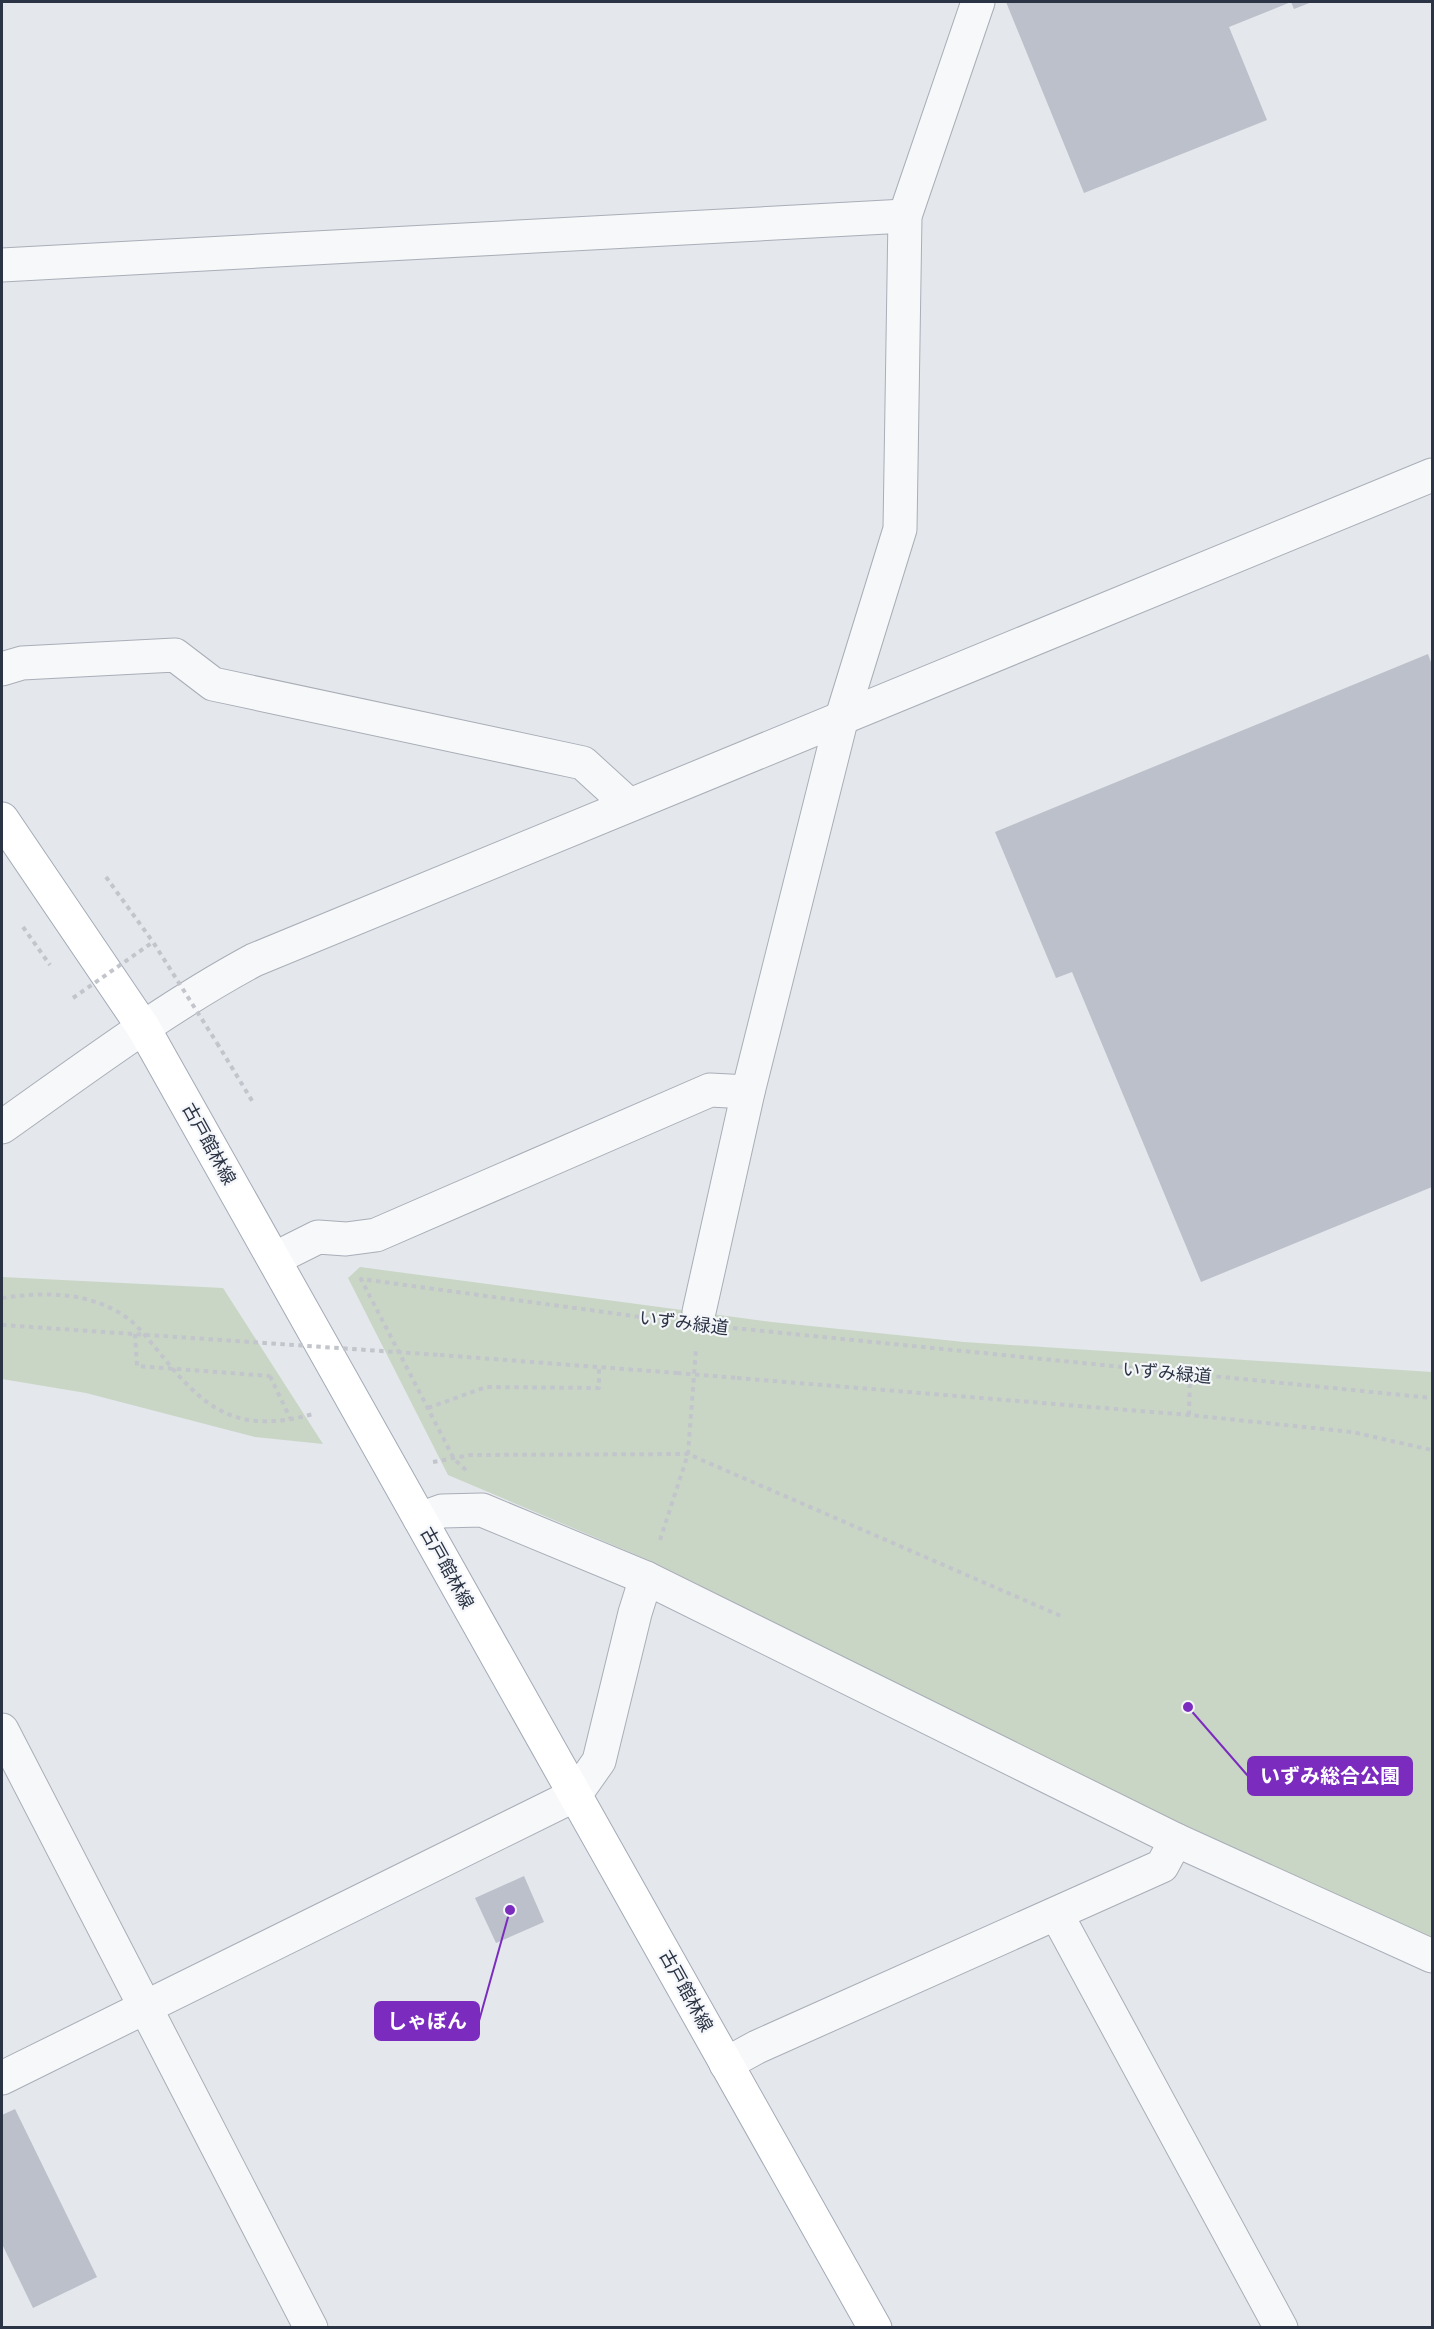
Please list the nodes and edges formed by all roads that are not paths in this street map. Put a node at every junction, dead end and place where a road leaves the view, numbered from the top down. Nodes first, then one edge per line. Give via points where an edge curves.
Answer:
1 (978, 2) edge
2 (905, 216) junction
3 (2, 265) edge
4 (1432, 475) edge
5 (2, 669) edge
6 (842, 717) junction
7 (629, 805) junction
8 (2, 819) edge
9 (143, 1027) junction
10 (748, 1092) junction
11 (2, 1127) edge
12 (274, 1259) junction
13 (698, 1318) road end
14 (420, 1519) junction
15 (646, 1578) junction
16 (2, 1730) edge
17 (575, 1795) junction
18 (1176, 1839) junction
19 (1057, 1915) junction
20 (1432, 1956) edge
21 (145, 2007) junction
22 (726, 2064) junction
23 (2, 2078) edge
24 (302, 2324) edge
25 (874, 2328) edge
26 (1281, 2328) edge

1 - 2 street
2 - 3 street
2 - 6 street via 900,529
4 - 6 street
5 - 7 street via 22,663 175,655 213,684 583,763
6 - 7 street
6 - 10 street
7 - 9 street via 254,960
8 - 9 main road, 古戸館林線
9 - 11 street
9 - 12 main road, 古戸館林線
10 - 12 street via 710,1090 376,1235 318,1237
10 - 13 street
12 - 14 main road, 古戸館林線
14 - 15 street via 442,1511 482,1509
14 - 17 main road, 古戸館林線
15 - 17 street via 599,1761
15 - 18 street
16 - 21 street
17 - 21 street
17 - 22 main road, 古戸館林線
18 - 19 street via 1162,1866
18 - 20 street
19 - 22 street
19 - 26 street
21 - 23 street
21 - 24 street
22 - 25 main road, 古戸館林線

